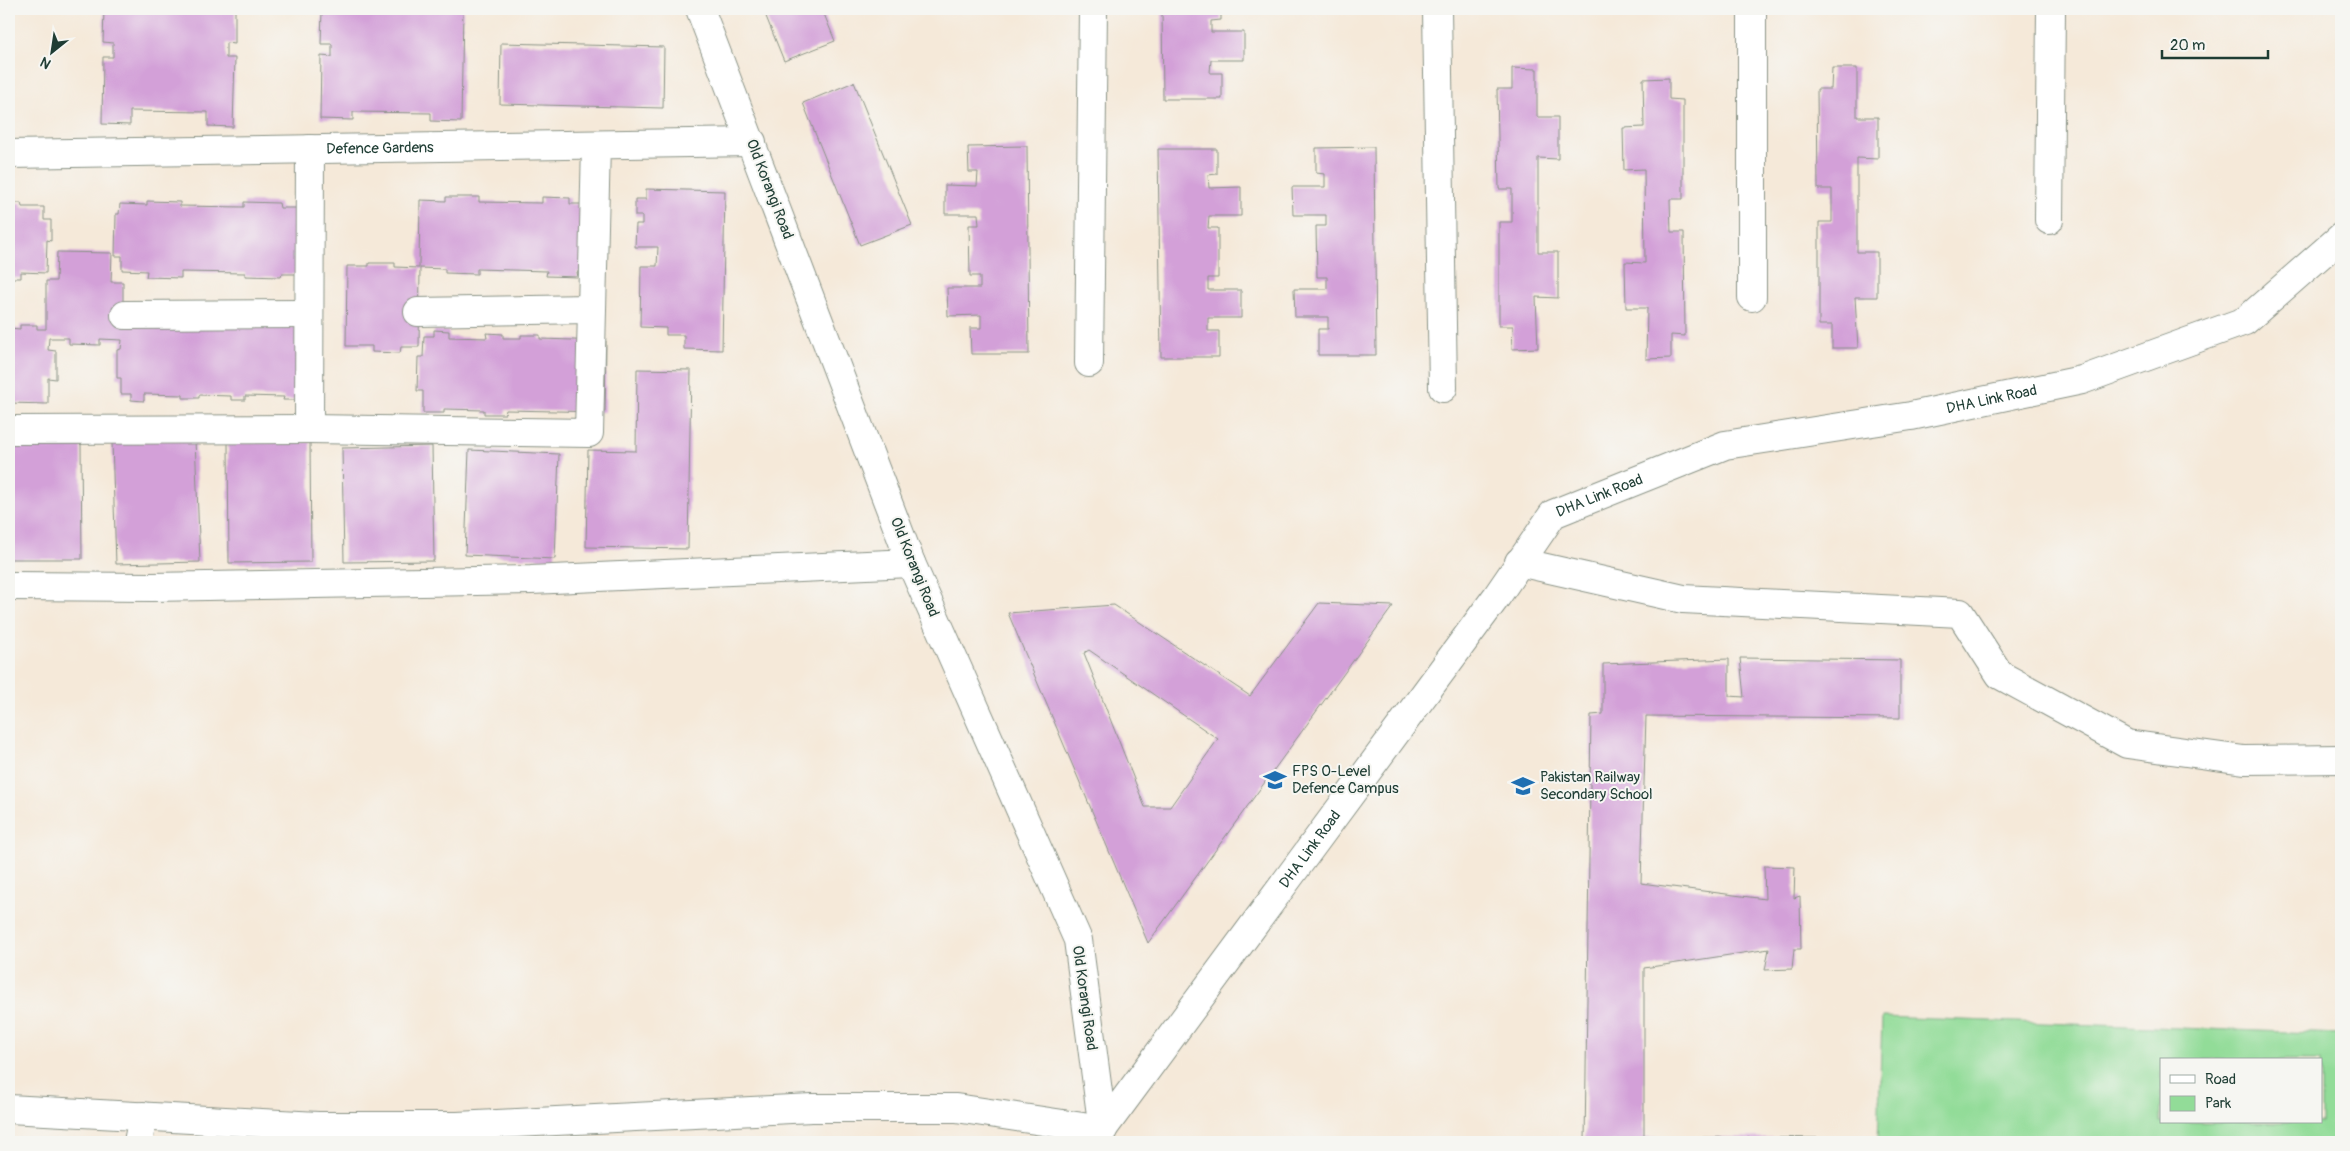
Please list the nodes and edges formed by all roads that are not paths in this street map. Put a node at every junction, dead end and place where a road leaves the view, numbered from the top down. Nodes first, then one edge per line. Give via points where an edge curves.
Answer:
1 (700, 9) edge
2 (1093, 9) edge
3 (1437, 9) edge
4 (1752, 9) edge
5 (2051, 9) edge
6 (752, 142) junction
7 (596, 145) junction
8 (310, 149) junction
9 (9, 154) edge
10 (2049, 220) dead end
11 (2341, 237) edge
12 (1752, 297) dead end
13 (590, 309) junction
14 (418, 312) dead end
15 (125, 314) dead end
16 (309, 314) junction
17 (1089, 363) dead end
18 (1442, 388) dead end
19 (309, 429) junction
20 (9, 430) edge
21 (1519, 562) junction
22 (911, 563) junction
23 (9, 586) edge
24 (2341, 759) edge
25 (9, 1109) edge
26 (143, 1116) junction
27 (1098, 1136) edge
28 (138, 1142) edge

1 - 6 street, Old Korangi Road
2 - 17 street
3 - 18 street
4 - 12 street
5 - 10 street
6 - 7 street, Defence Gardens
6 - 22 street, Old Korangi Road
7 - 8 street, Defence Gardens
7 - 13 street
8 - 9 street, Defence Gardens
8 - 16 street
11 - 21 street, DHA Link Road via 2245,321 2082,380 1911,416 1725,445 1553,514
13 - 14 street
13 - 19 street via 589,433
15 - 16 street
16 - 19 street
19 - 20 street
21 - 24 street via 1683,599 1960,613 2000,675 2127,744 2244,760
21 - 27 street, DHA Link Road
22 - 23 street via 531,580 162,587
22 - 27 street, Old Korangi Road via 1078,940
25 - 26 street
26 - 27 street via 318,1126 457,1126 812,1108 956,1108
26 - 28 street

